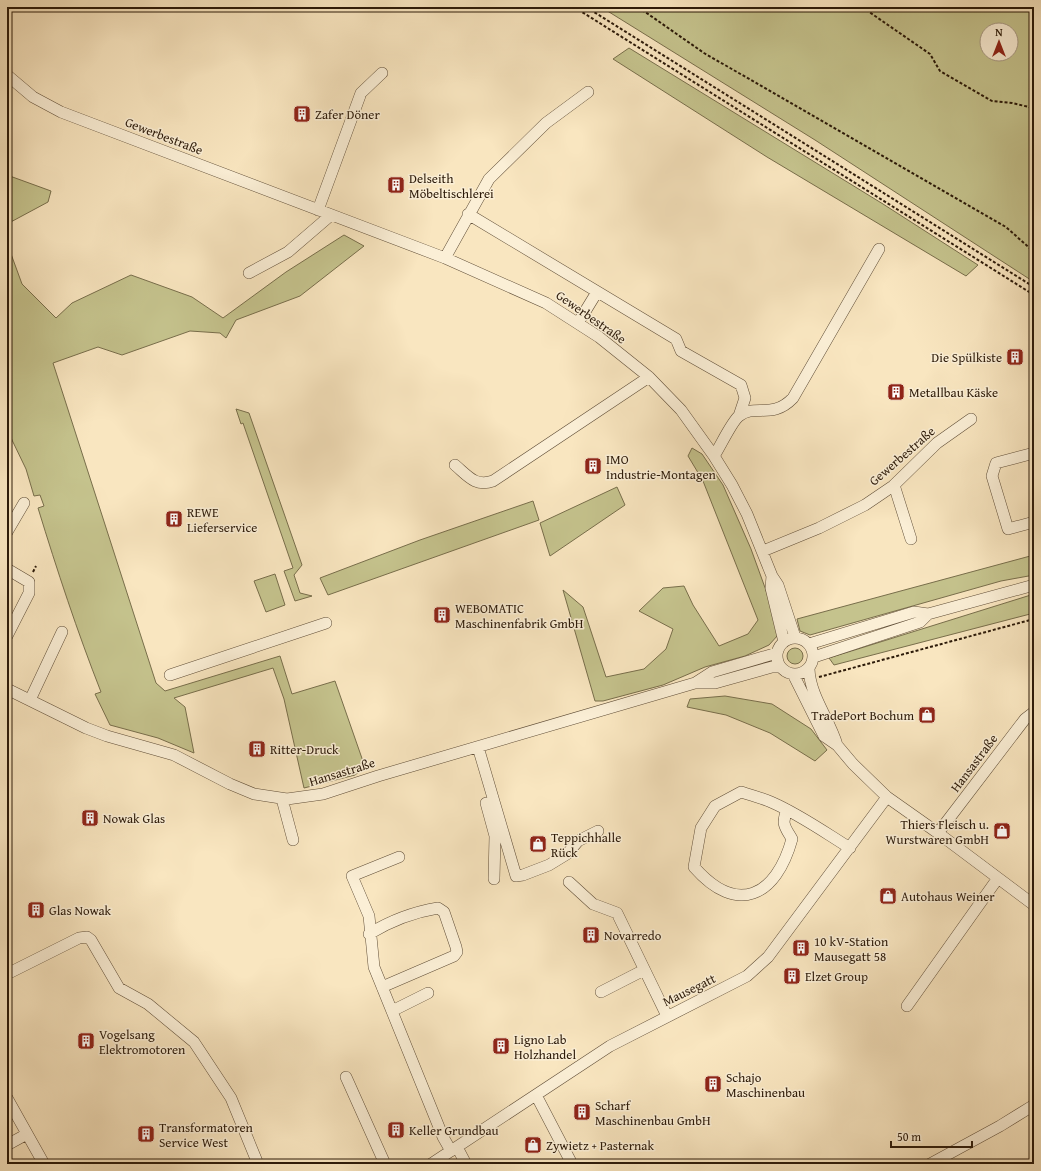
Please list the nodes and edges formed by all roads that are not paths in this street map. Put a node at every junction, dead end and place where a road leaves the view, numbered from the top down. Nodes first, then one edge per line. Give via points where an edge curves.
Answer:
1 (382, 73) dead end
2 (7, 75) edge
3 (588, 92) dead end
4 (318, 210) junction
5 (468, 214) junction
6 (331, 215) junction
7 (879, 249) dead end
8 (444, 258) junction
9 (249, 273) dead end
10 (597, 292) junction
11 (578, 323) junction
12 (649, 377) junction
13 (739, 416) junction
14 (970, 419) dead end
15 (1034, 453) edge
16 (714, 456) junction
17 (455, 465) dead end
18 (894, 485) junction
19 (24, 503) dead end
20 (1034, 522) edge
21 (7, 532) edge
22 (911, 539) dead end
23 (763, 551) junction
24 (7, 569) edge
25 (772, 576) junction
26 (1034, 585) edge
27 (928, 614) junction
28 (326, 623) dead end
29 (62, 632) dead end
30 (7, 636) edge
31 (795, 638) junction
32 (784, 642) junction
33 (809, 644) junction
34 (777, 653) junction
35 (814, 657) junction
36 (780, 667) junction
37 (808, 669) junction
38 (793, 674) junction
39 (170, 675) dead end
40 (696, 683) junction
41 (7, 689) edge
42 (30, 700) junction
43 (1034, 712) edge
44 (837, 745) junction
45 (474, 748) junction
46 (887, 797) junction
47 (282, 799) junction
48 (787, 810) junction
49 (598, 831) dead end
50 (938, 833) junction
51 (293, 840) dead end
52 (850, 848) junction
53 (399, 857) dead end
54 (998, 878) junction
55 (494, 879) dead end
56 (569, 882) dead end
57 (1034, 904) edge
58 (369, 934) junction
59 (644, 970) junction
60 (7, 974) edge
61 (382, 988) junction
62 (601, 992) dead end
63 (428, 993) dead end
64 (907, 1006) dead end
65 (392, 1011) junction
66 (668, 1016) junction
67 (346, 1077) dead end
68 (536, 1095) junction
69 (7, 1098) edge
70 (1034, 1105) edge
71 (27, 1134) junction
72 (7, 1145) edge
73 (454, 1149) junction
74 (44, 1164) edge
75 (258, 1164) edge
76 (385, 1164) edge
77 (431, 1164) edge
78 (466, 1164) edge
79 (572, 1164) edge
80 (930, 1164) edge

1 - 4 street via 361,93
2 - 4 street, Gewerbestraße via 33,97 60,112
3 - 5 street via 546,123 489,179
4 - 6 street, Gewerbestraße
5 - 8 street
5 - 10 street
6 - 8 street, Gewerbestraße
6 - 9 street via 288,252
7 - 13 street via 793,398 781,408 754,410
8 - 11 street, Gewerbestraße via 546,303
10 - 11 street
10 - 13 street via 676,339 681,351 741,385 744,398
11 - 12 street, Gewerbestraße
12 - 16 street, Gewerbestraße via 681,410
12 - 17 street via 493,481 477,483
13 - 16 street
14 - 18 street, Gewerbestraße via 937,443
15 - 20 street via 996,463 992,476 1008,529
16 - 23 street, Gewerbestraße via 747,514
18 - 22 street
18 - 23 street, Gewerbestraße via 862,507
19 - 21 street
23 - 25 street, Gewerbestraße
24 - 30 street via 29,582 30,586 29,593
25 - 31 street, Gewerbestraße via 778,585
25 - 32 street, Gewerbestraße via 771,588
26 - 27 street
27 - 33 street via 914,612
27 - 35 street via 920,622
28 - 39 street
29 - 42 street
31 - 32 street
31 - 33 street
32 - 34 street
33 - 35 street
34 - 36 street
34 - 40 street, Hansastraße via 712,672
35 - 37 street
36 - 38 street
36 - 40 street, Hansastraße via 715,683
37 - 38 street
37 - 44 street via 811,683
38 - 44 street via 824,736
40 - 45 street, Hansastraße
41 - 42 street, Hansastraße
42 - 47 street, Hansastraße via 86,728 174,755 254,794
43 - 50 street, Hansastraße via 1025,719
44 - 46 street
45 - 47 street, Hansastraße via 314,796
45 - 49 street via 516,876 549,865 567,854 578,841
45 - 55 street via 494,830
46 - 50 street
46 - 52 street, Mausegatt
47 - 51 street
48 - 48 street via 770,801 741,792 715,806 701,828 694,867 722,891 741,897 756,893 772,880 787,859 792,839 783,819
48 - 52 street
50 - 54 street
52 - 66 street, Mausegatt via 768,957 747,976
53 - 58 street via 352,876 369,916
54 - 57 street
54 - 64 street
56 - 59 street via 593,904 618,913
58 - 61 street via 374,967
58 - 61 street via 385,924 438,908 444,912 456,947 457,952 454,956
59 - 62 street
59 - 66 street
60 - 75 street via 79,938 87,937 91,940 119,988 148,1004 194,1042 232,1098
61 - 65 street
63 - 65 street
65 - 73 street via 443,1137
66 - 68 street, Mausegatt via 610,1046
67 - 76 street
68 - 73 street, Mausegatt
68 - 79 street
69 - 71 street
70 - 80 street
71 - 72 street
71 - 74 street
73 - 77 street, Mausegatt
73 - 78 street

